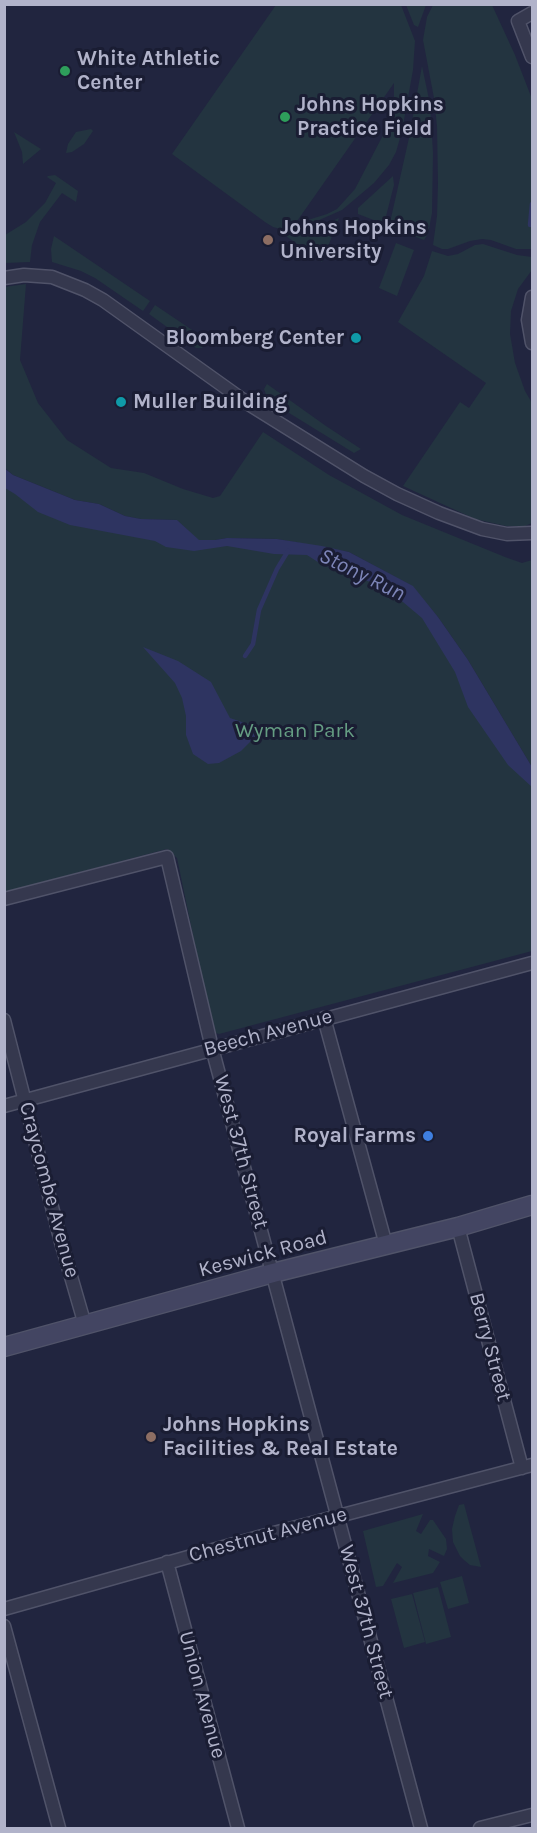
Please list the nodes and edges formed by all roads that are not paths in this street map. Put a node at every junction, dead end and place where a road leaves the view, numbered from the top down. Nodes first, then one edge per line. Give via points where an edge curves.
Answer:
1 (532, 13) edge
2 (532, 57) edge
3 (4, 278) edge
4 (532, 297) edge
5 (532, 343) edge
6 (532, 533) edge
7 (4, 899) edge
8 (532, 963) edge
9 (324, 1018) junction
10 (4, 1020) edge
11 (212, 1048) junction
12 (25, 1100) junction
13 (4, 1106) edge
14 (532, 1206) edge
15 (458, 1227) junction
16 (386, 1245) junction
17 (273, 1273) junction
18 (85, 1325) junction
19 (4, 1347) edge
20 (527, 1467) edge
21 (338, 1516) junction
22 (167, 1562) junction
23 (4, 1609) edge
24 (4, 1626) edge
25 (532, 1815) edge
26 (59, 1828) edge
27 (238, 1828) edge
28 (422, 1828) edge
29 (480, 1828) edge

1 - 2 street via 518,21
3 - 6 street via 52,277 85,290 250,405 397,494 482,529
4 - 5 street via 528,320
7 - 11 street, West 37th Street via 167,857
8 - 9 street, Beech Avenue
9 - 11 street, Beech Avenue
9 - 16 street
10 - 12 street, Craycombe Avenue
11 - 12 street, Beech Avenue
11 - 17 street, West 37th Street
12 - 13 street, Beech Avenue
12 - 18 street, Craycombe Avenue
14 - 15 street, Keswick Road
15 - 16 street, Keswick Road
15 - 20 street, Berry Street
16 - 17 street, Keswick Road
17 - 18 street, Keswick Road
17 - 21 street, West 37th Street
18 - 19 street, Keswick Road
20 - 21 street, Chestnut Avenue
21 - 22 street, Chestnut Avenue
21 - 28 street, West 37th Street
22 - 23 street, Chestnut Avenue
22 - 27 street, Union Avenue
24 - 26 street
25 - 29 street

